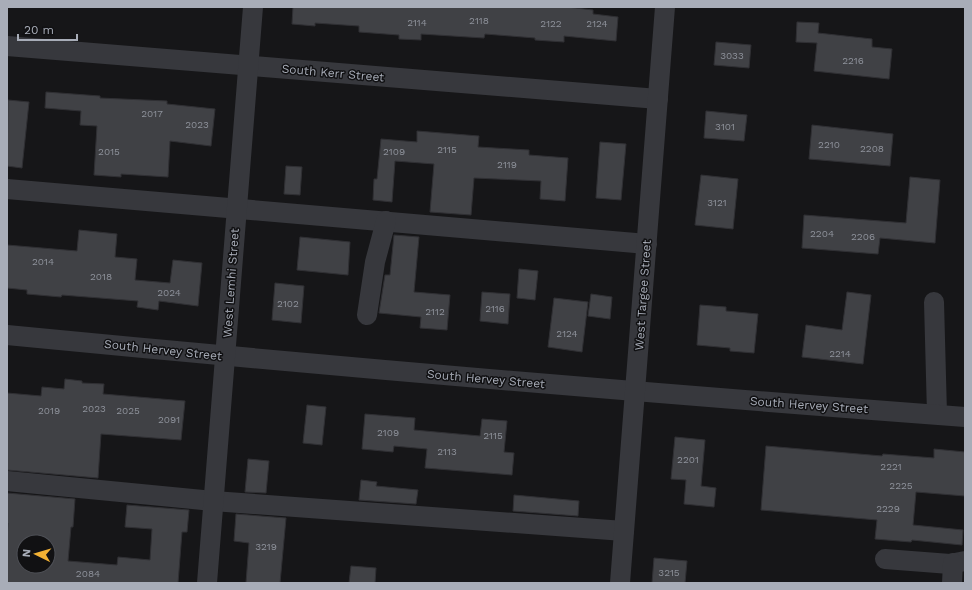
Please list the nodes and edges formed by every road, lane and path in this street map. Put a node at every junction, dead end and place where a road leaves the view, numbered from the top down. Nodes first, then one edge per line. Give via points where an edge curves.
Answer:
1 (253, 7) edge
2 (665, 7) edge
3 (7, 46) edge
4 (248, 66) junction
5 (658, 99) junction
6 (7, 189) edge
7 (236, 209) junction
8 (386, 221) junction
9 (647, 244) junction
10 (934, 302) dead end
11 (367, 315) dead end
12 (7, 334) edge
13 (225, 356) junction
14 (635, 392) junction
15 (937, 414) junction
16 (965, 416) edge
17 (7, 481) edge
18 (213, 501) junction
19 (624, 531) junction
20 (885, 559) dead end
21 (959, 562) edge
22 (207, 583) edge
23 (620, 583) edge
24 (952, 583) edge

1 - 4 street, West Lemhi Street
2 - 5 street, West Targee Street
3 - 4 street, South Kerr Street
4 - 5 street, South Kerr Street
4 - 7 street, West Lemhi Street
5 - 9 street, West Targee Street
6 - 7 street
7 - 8 street
7 - 13 street, West Lemhi Street
8 - 9 street
8 - 11 street via 375,262
9 - 14 street, West Targee Street
10 - 15 street
12 - 13 street, South Hervey Street
13 - 14 street, South Hervey Street
13 - 18 street, West Lemhi Street
14 - 15 street, South Hervey Street
14 - 19 street, West Targee Street
15 - 16 street, South Hervey Street
17 - 18 street
18 - 19 street
18 - 22 street, West Lemhi Street
19 - 23 street, West Targee Street
20 - 21 street
21 - 24 street

